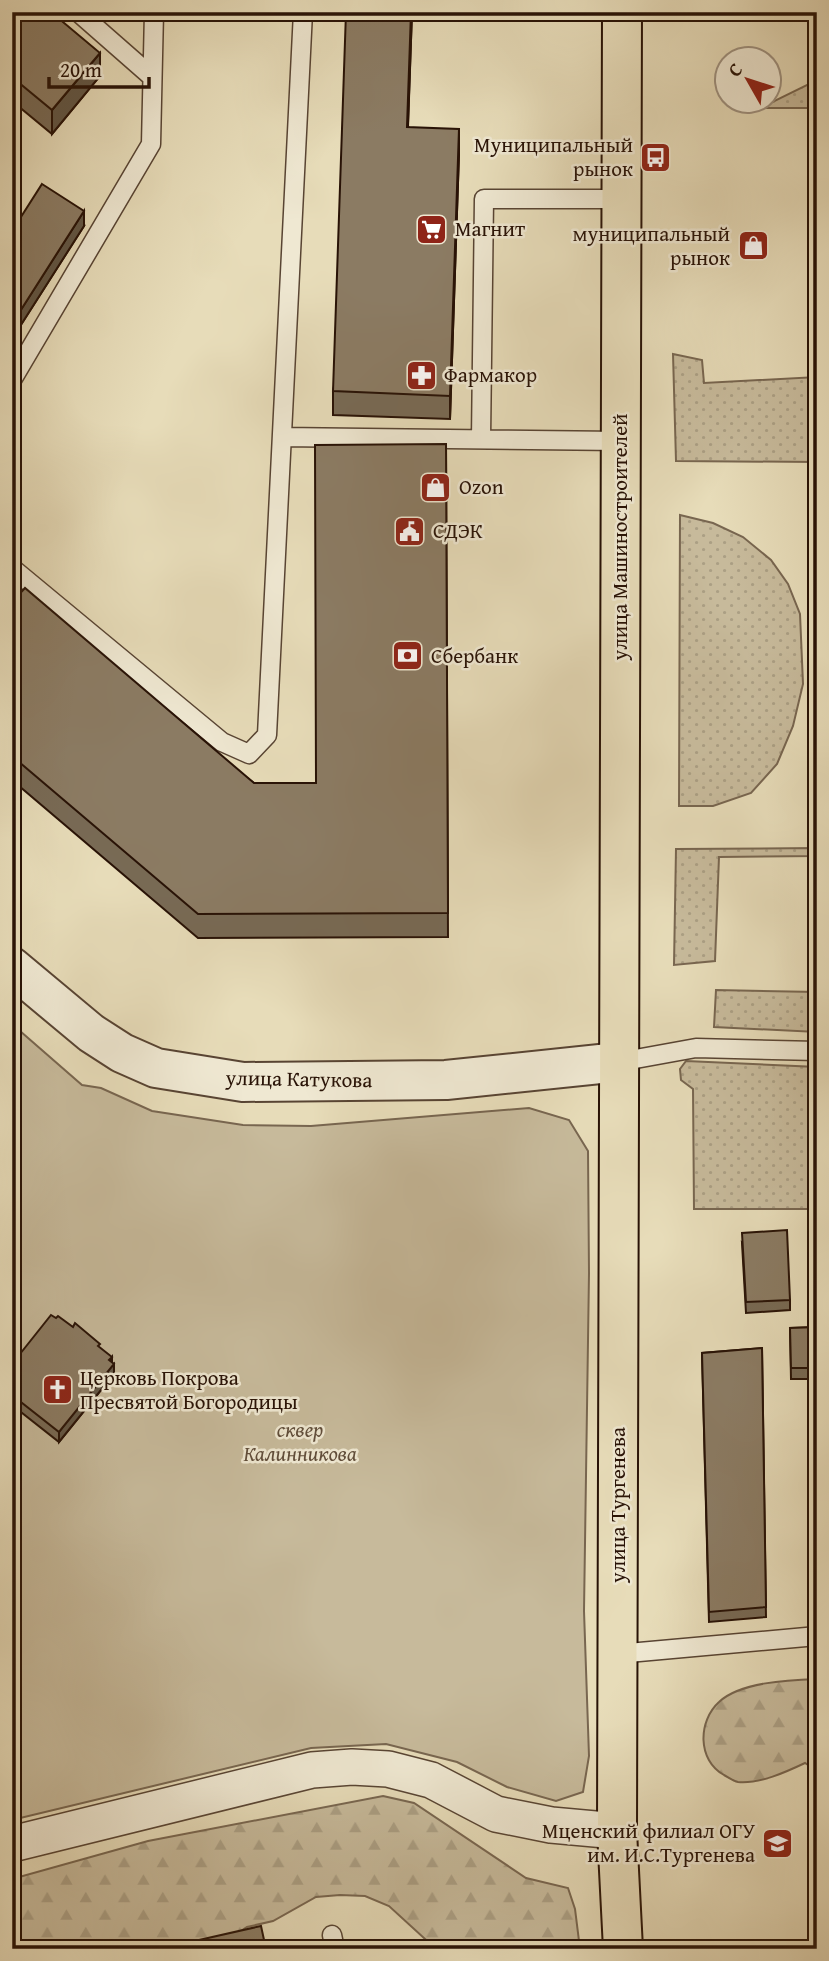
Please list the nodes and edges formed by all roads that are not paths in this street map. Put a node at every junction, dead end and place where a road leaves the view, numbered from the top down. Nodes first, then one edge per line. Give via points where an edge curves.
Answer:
1 (78, 12) edge
2 (154, 12) edge
3 (303, 12) edge
4 (622, 12) edge
5 (151, 76) junction
6 (620, 199) junction
7 (12, 380) edge
8 (282, 436) junction
9 (481, 439) junction
10 (620, 441) junction
11 (12, 568) edge
12 (12, 967) edge
13 (817, 1051) edge
14 (619, 1062) junction
15 (817, 1636) edge
16 (617, 1654) junction
17 (617, 1831) junction
18 (12, 1844) edge
19 (623, 1949) edge

1 - 5 lane
2 - 5 lane
3 - 8 lane
4 - 6 main road, улица Машиностроителей
5 - 7 lane via 151,144
6 - 9 lane via 484,199
6 - 10 main road, улица Машиностроителей
8 - 9 lane
8 - 11 lane via 267,735 249,754 222,742
9 - 10 lane
10 - 14 main road, улица Машиностроителей
12 - 14 street, улица Катукова via 122,1053 156,1068 243,1083 446,1080
13 - 14 lane via 696,1048
14 - 16 main road, улица Тургенева
15 - 16 lane
16 - 17 main road, улица Тургенева
17 - 18 street via 496,1814 431,1780 388,1769 352,1767 312,1770
17 - 19 main road, улица Тургенева

